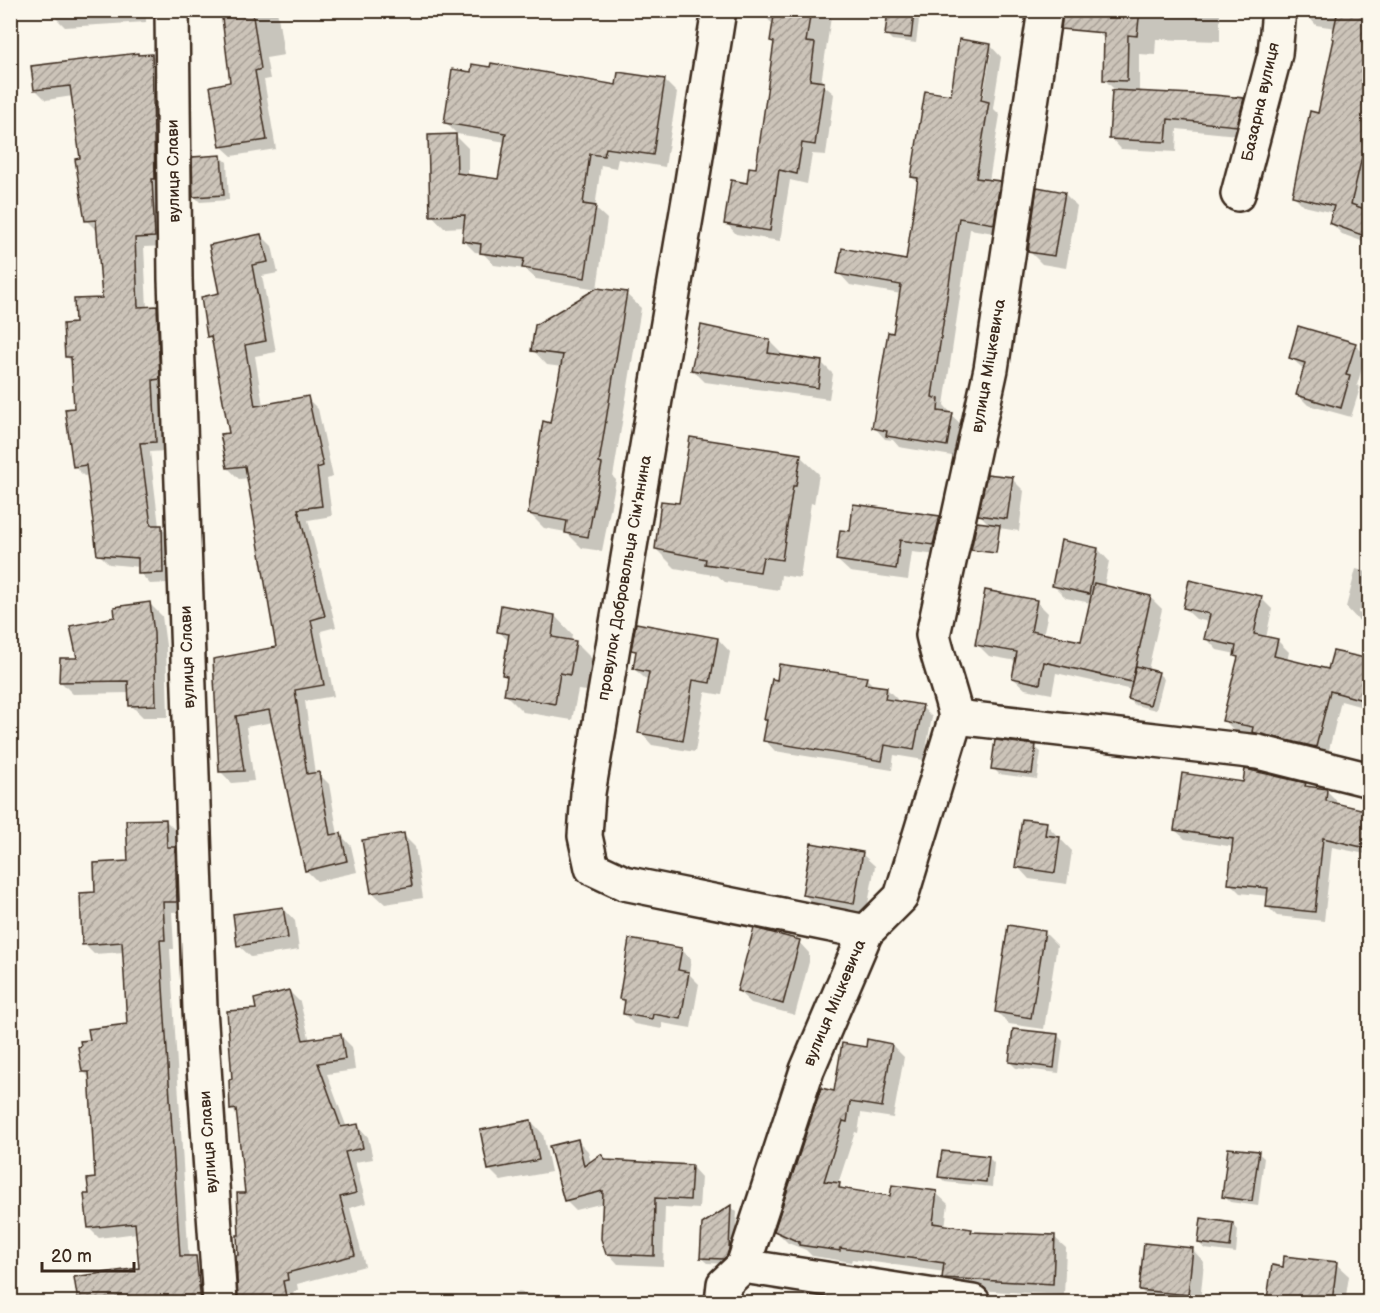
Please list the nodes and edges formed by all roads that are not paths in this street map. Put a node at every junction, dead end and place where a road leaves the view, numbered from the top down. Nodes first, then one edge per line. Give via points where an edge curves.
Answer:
1 (172, 10) edge
2 (719, 10) edge
3 (1045, 10) edge
4 (1279, 10) edge
5 (1238, 194) dead end
6 (956, 717) junction
7 (1370, 780) edge
8 (866, 932) junction
9 (730, 1284) edge
10 (219, 1302) edge
11 (973, 1302) edge

1 - 10 street, вулиця Слави via 175,279 200,1009
2 - 8 street, провулок Добровольця Сім'янина via 588,793 585,836 592,868 624,883
3 - 6 street, вулиця Міцкевича via 991,369 933,635
4 - 5 street, Базарна вулиця via 1275,54
6 - 7 street via 1258,752
6 - 8 street, вулиця Міцкевича via 901,897
8 - 9 street, вулиця Міцкевича via 807,1070
9 - 11 street

